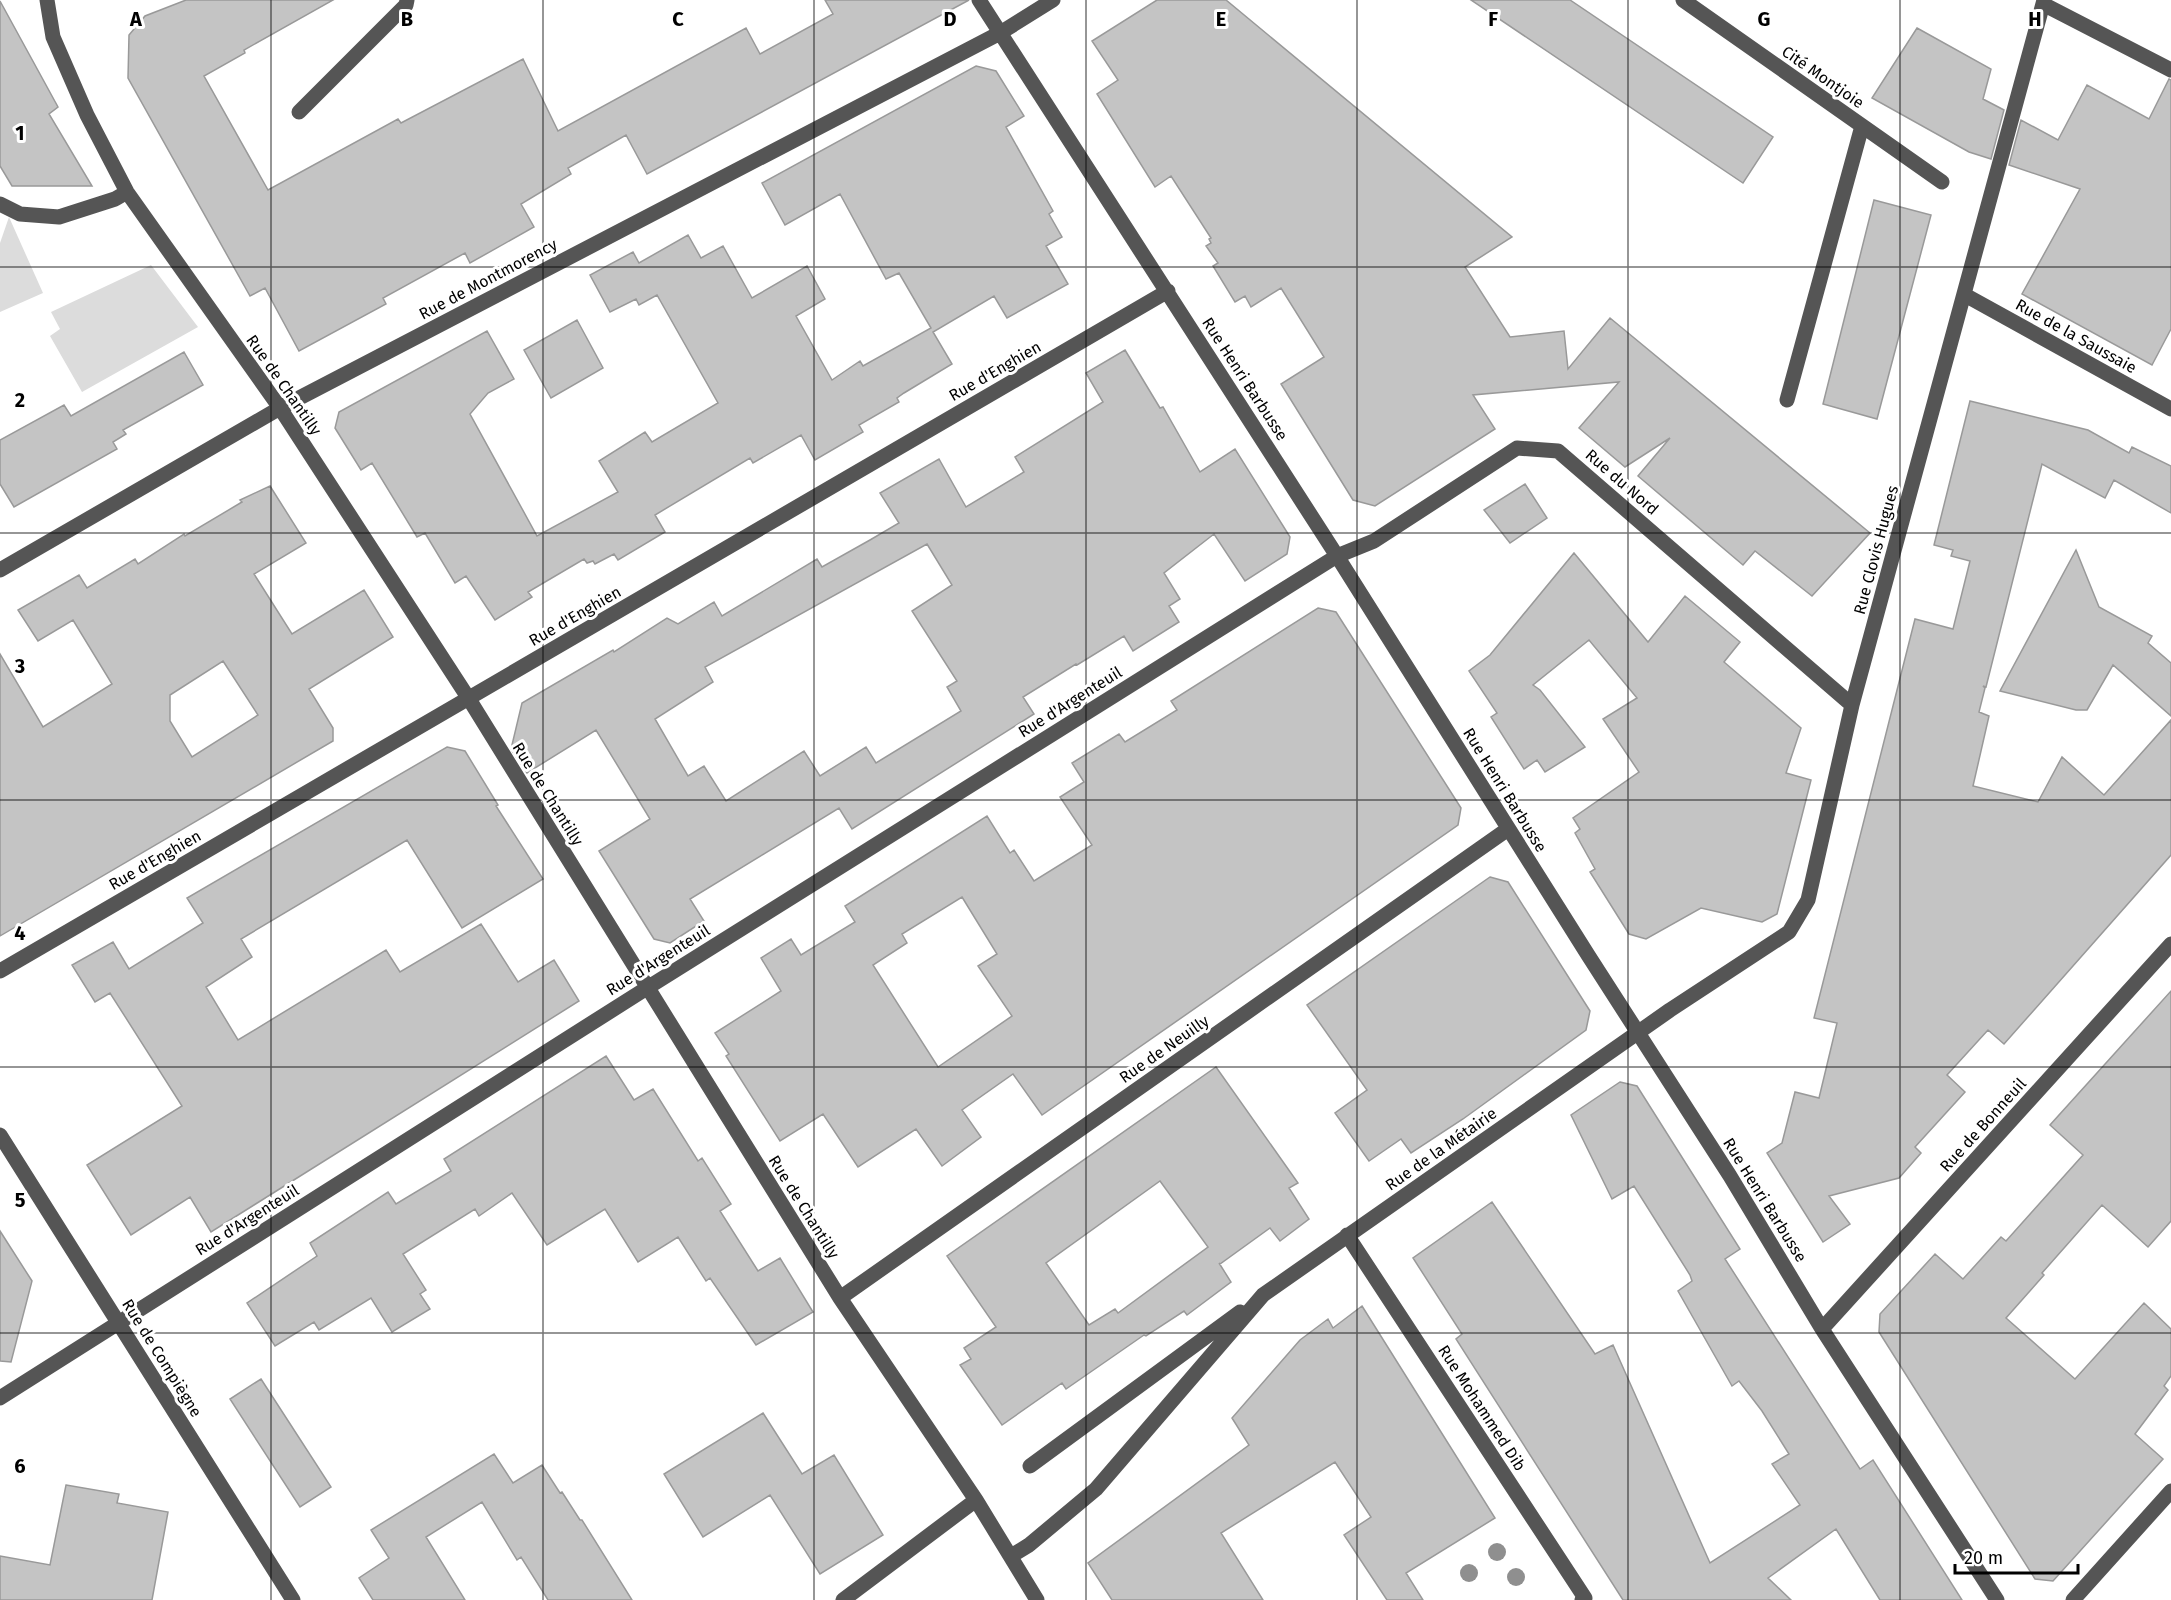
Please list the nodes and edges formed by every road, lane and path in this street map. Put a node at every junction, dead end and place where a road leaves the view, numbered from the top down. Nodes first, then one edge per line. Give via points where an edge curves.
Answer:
1 (47, 0) edge
2 (407, 0) edge
3 (979, 0) edge
4 (1053, 0) edge
5 (1683, 0) edge
6 (2043, 2) edge
7 (1000, 33) junction
8 (2171, 70) edge
9 (298, 112) dead end
10 (1862, 126) junction
11 (1942, 182) dead end
12 (127, 192) junction
13 (0, 204) edge
14 (1168, 291) junction
15 (1965, 295) junction
16 (1787, 400) dead end
17 (280, 408) junction
18 (2171, 409) edge
19 (1337, 556) junction
20 (0, 570) edge
21 (469, 699) junction
22 (1852, 705) junction
23 (1508, 829) junction
24 (2171, 944) edge
25 (0, 971) edge
26 (647, 988) junction
27 (1639, 1033) junction
28 (0, 1135) edge
29 (1347, 1235) junction
30 (1263, 1295) junction
31 (840, 1298) junction
32 (119, 1322) junction
33 (1822, 1329) junction
34 (0, 1398) edge
35 (1030, 1466) dead end
36 (2171, 1491) edge
37 (976, 1500) junction
38 (1011, 1556) junction
39 (293, 1600) edge
40 (843, 1600) edge
41 (1037, 1600) edge
42 (1582, 1600) edge
43 (1997, 1600) edge
44 (2073, 1600) edge

1 - 12 street, Rue de Chantilly via 53,37
2 - 9 street
3 - 7 street, Rue Henri Barbusse
4 - 7 street
5 - 10 street, Cité Montjoie
6 - 8 street
6 - 15 street, Rue Clovis Hugues
7 - 14 street, Rue Henri Barbusse
7 - 17 street, Rue de Montmorency
10 - 11 street, Cité Montjoie
10 - 16 street
12 - 13 street via 59,217 20,214
12 - 17 street, Rue de Chantilly
14 - 19 street, Rue Henri Barbusse
14 - 21 street, Rue d'Enghien
15 - 18 street, Rue de la Saussaie
15 - 22 street, Rue Clovis Hugues
17 - 20 street, Rue de Montmorency
17 - 21 street, Rue de Chantilly
19 - 22 street, Rue du Nord via 1374,541 1517,448 1558,451
19 - 23 street, Rue Henri Barbusse
19 - 26 street, Rue d'Argenteuil
21 - 25 street, Rue d'Enghien
21 - 26 street, Rue de Chantilly
22 - 27 street, Rue Clovis Hugues via 1808,900 1790,932
23 - 27 street, Rue Henri Barbusse
23 - 31 street, Rue de Neuilly
24 - 33 street, Rue de Bonneuil
26 - 31 street, Rue de Chantilly
26 - 32 street, Rue d'Argenteuil
27 - 29 street, Rue de la Métairie
27 - 33 street, Rue Henri Barbusse
28 - 32 street, Rue de Compiègne
29 - 30 street, Rue de la Métairie
29 - 42 street, Rue Mohammed Dib via 1586,1598
30 - 35 street, Rue de la Métairie
30 - 38 street, Rue de la Métairie via 1096,1489
31 - 37 street, Rue de Chantilly
32 - 34 street, Rue d'Argenteuil
32 - 39 street, Rue de Compiègne
33 - 43 street, Rue Henri Barbusse
36 - 44 street
37 - 38 street, Rue de Chantilly
37 - 40 street
38 - 41 street, Rue de Chantilly

